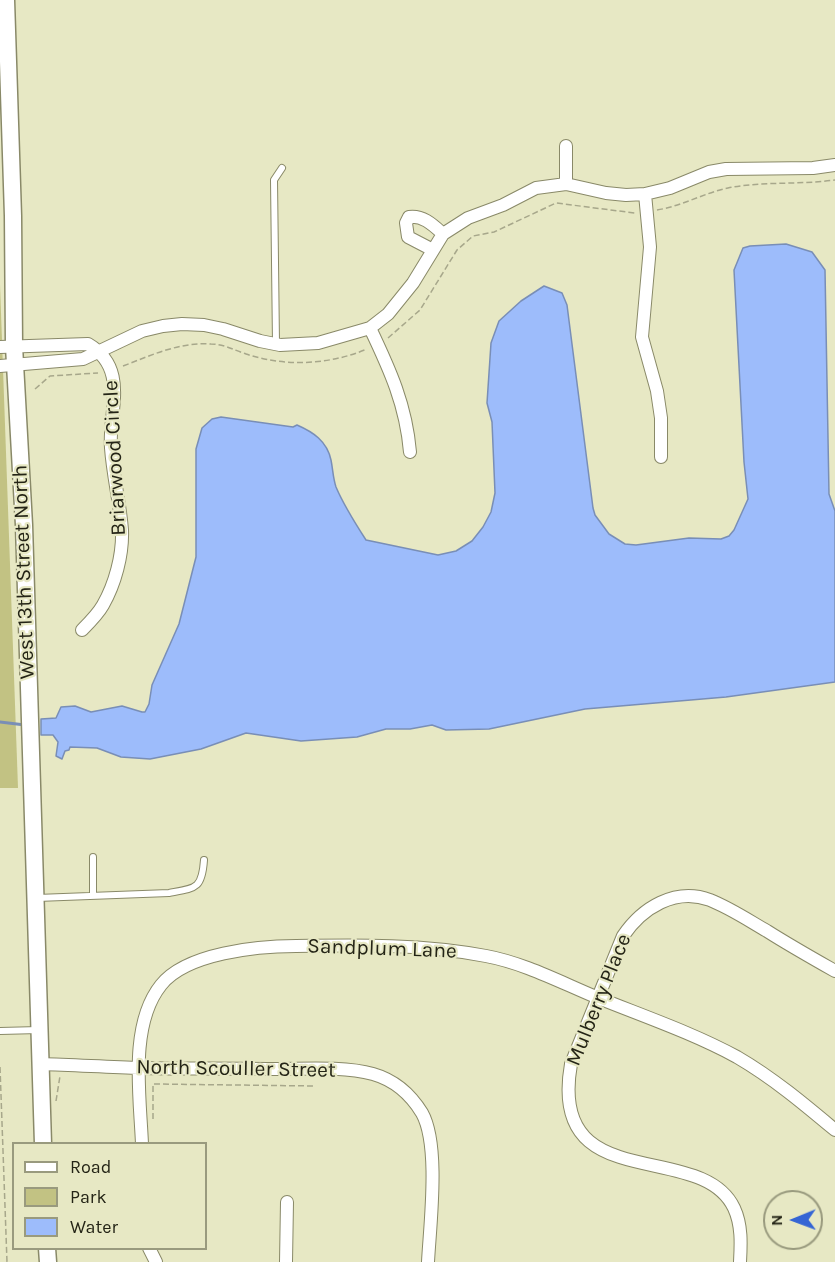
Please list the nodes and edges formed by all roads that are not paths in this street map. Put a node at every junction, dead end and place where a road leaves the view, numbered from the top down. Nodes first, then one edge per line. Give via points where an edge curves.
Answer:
1 (6, 0) edge
2 (566, 146) dead end
3 (835, 165) edge
4 (282, 168) dead end
5 (566, 184) junction
6 (645, 194) junction
7 (442, 234) junction
8 (433, 250) junction
9 (370, 327) junction
10 (276, 344) junction
11 (7, 347) edge
12 (100, 351) junction
13 (8, 365) edge
14 (410, 452) dead end
15 (661, 457) dead end
16 (82, 630) dead end
17 (93, 857) dead end
18 (204, 860) dead end
19 (93, 896) junction
20 (35, 898) junction
21 (835, 971) edge
22 (598, 997) junction
23 (39, 1030) junction
24 (0, 1031) edge
25 (41, 1064) junction
26 (140, 1068) junction
27 (835, 1130) edge
28 (43, 1142) edge
29 (142, 1142) edge
30 (287, 1202) dead end
31 (286, 1262) edge
32 (428, 1262) edge
33 (740, 1262) edge

1 - 11 street, West 13th Street North via 13,216
2 - 5 street
3 - 6 street via 726,169
4 - 10 lane via 274,180
5 - 6 street via 606,193
5 - 7 street via 536,188
6 - 15 street via 650,248 642,337 657,391
7 - 8 street
7 - 8 street via 427,220 409,217 408,237
8 - 9 street via 388,314
9 - 10 street via 318,343
9 - 14 street via 397,387
10 - 12 street via 223,329 182,324 142,332
11 - 12 street via 88,344
11 - 13 street, West 13th Street North
12 - 13 street via 83,359
12 - 16 street, Briarwood Circle via 110,370 115,398 111,447 122,531 115,576 103,606
13 - 20 street, West 13th Street North via 24,525
17 - 19 lane
18 - 19 lane via 203,878 198,885 185,890
19 - 20 lane
20 - 23 street, West 13th Street North
21 - 22 street, Mulberry Place via 728,908 708,899 674,898 644,911 632,922
22 - 26 street, Sandplum Lane via 524,967 450,950 262,946 203,960 172,974 146,1011
22 - 27 street, Sandplum Lane via 736,1057 782,1087
22 - 33 street, Mulberry Place via 570,1064 567,1084 578,1127 606,1152 714,1184 737,1216
23 - 24 lane
23 - 25 street, West 13th Street North
25 - 26 street, North Scouller Street
25 - 28 street, West 13th Street North
26 - 29 street, Sandplum Lane
26 - 32 street, North Scouller Street via 354,1071 386,1078 423,1115 432,1144
30 - 31 street

